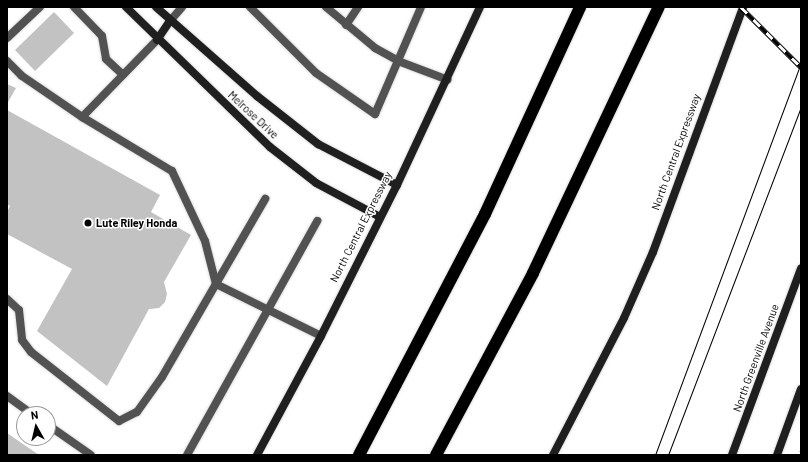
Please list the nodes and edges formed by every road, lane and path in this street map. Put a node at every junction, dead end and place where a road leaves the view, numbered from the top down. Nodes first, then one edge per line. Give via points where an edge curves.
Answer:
1 (40, 7) edge
2 (74, 7) edge
3 (126, 7) edge
4 (156, 7) edge
5 (182, 7) edge
6 (250, 7) edge
7 (326, 7) edge
8 (358, 7) edge
9 (421, 7) edge
10 (480, 7) edge
11 (580, 7) edge
12 (659, 7) edge
13 (743, 7) edge
14 (170, 21) junction
15 (346, 25) junction
16 (7, 38) edge
17 (158, 40) junction
18 (7, 61) edge
19 (398, 61) junction
20 (123, 76) junction
21 (448, 80) junction
22 (82, 117) junction
23 (397, 185) junction
24 (265, 199) dead end
25 (380, 217) junction
26 (317, 221) dead end
27 (801, 268) edge
28 (216, 284) junction
29 (7, 299) edge
30 (267, 311) junction
31 (321, 336) junction
32 (801, 389) edge
33 (7, 396) edge
34 (21, 406) edge
35 (56, 431) edge
36 (801, 451) edge
37 (91, 455) edge
38 (187, 455) edge
39 (257, 455) edge
40 (359, 455) edge
41 (436, 455) edge
42 (553, 455) edge
43 (732, 455) edge
44 (777, 455) edge
45 (800, 455) edge

1 - 16 lane
2 - 20 lane via 102,36 106,59
3 - 17 main road, Melrose Drive
4 - 14 main road, Melrose Drive
5 - 14 lane
6 - 19 lane via 316,73 375,114
7 - 15 lane
8 - 15 lane
9 - 19 lane
10 - 21 main road, North Central Expressway
11 - 40 highway via 457,269
12 - 41 highway via 533,273
13 - 42 main road, North Central Expressway via 653,252 624,318
14 - 17 main road
14 - 23 main road, Melrose Drive via 318,144
15 - 19 lane
17 - 20 lane
17 - 25 main road, Melrose Drive via 270,147 316,183
18 - 22 lane via 22,76
19 - 21 lane
20 - 22 lane
21 - 23 main road, North Central Expressway
22 - 28 lane via 172,171 204,241
23 - 25 main road, North Central Expressway
24 - 28 lane
25 - 31 main road, North Central Expressway
26 - 30 lane
27 - 43 main road, North Greenville Avenue
28 - 29 lane via 162,377 137,412 119,422 31,352 22,340 19,310
28 - 30 lane
30 - 31 lane
30 - 38 lane
31 - 39 main road, North Central Expressway
32 - 44 main road
33 - 34 lane
35 - 37 lane
36 - 45 path

